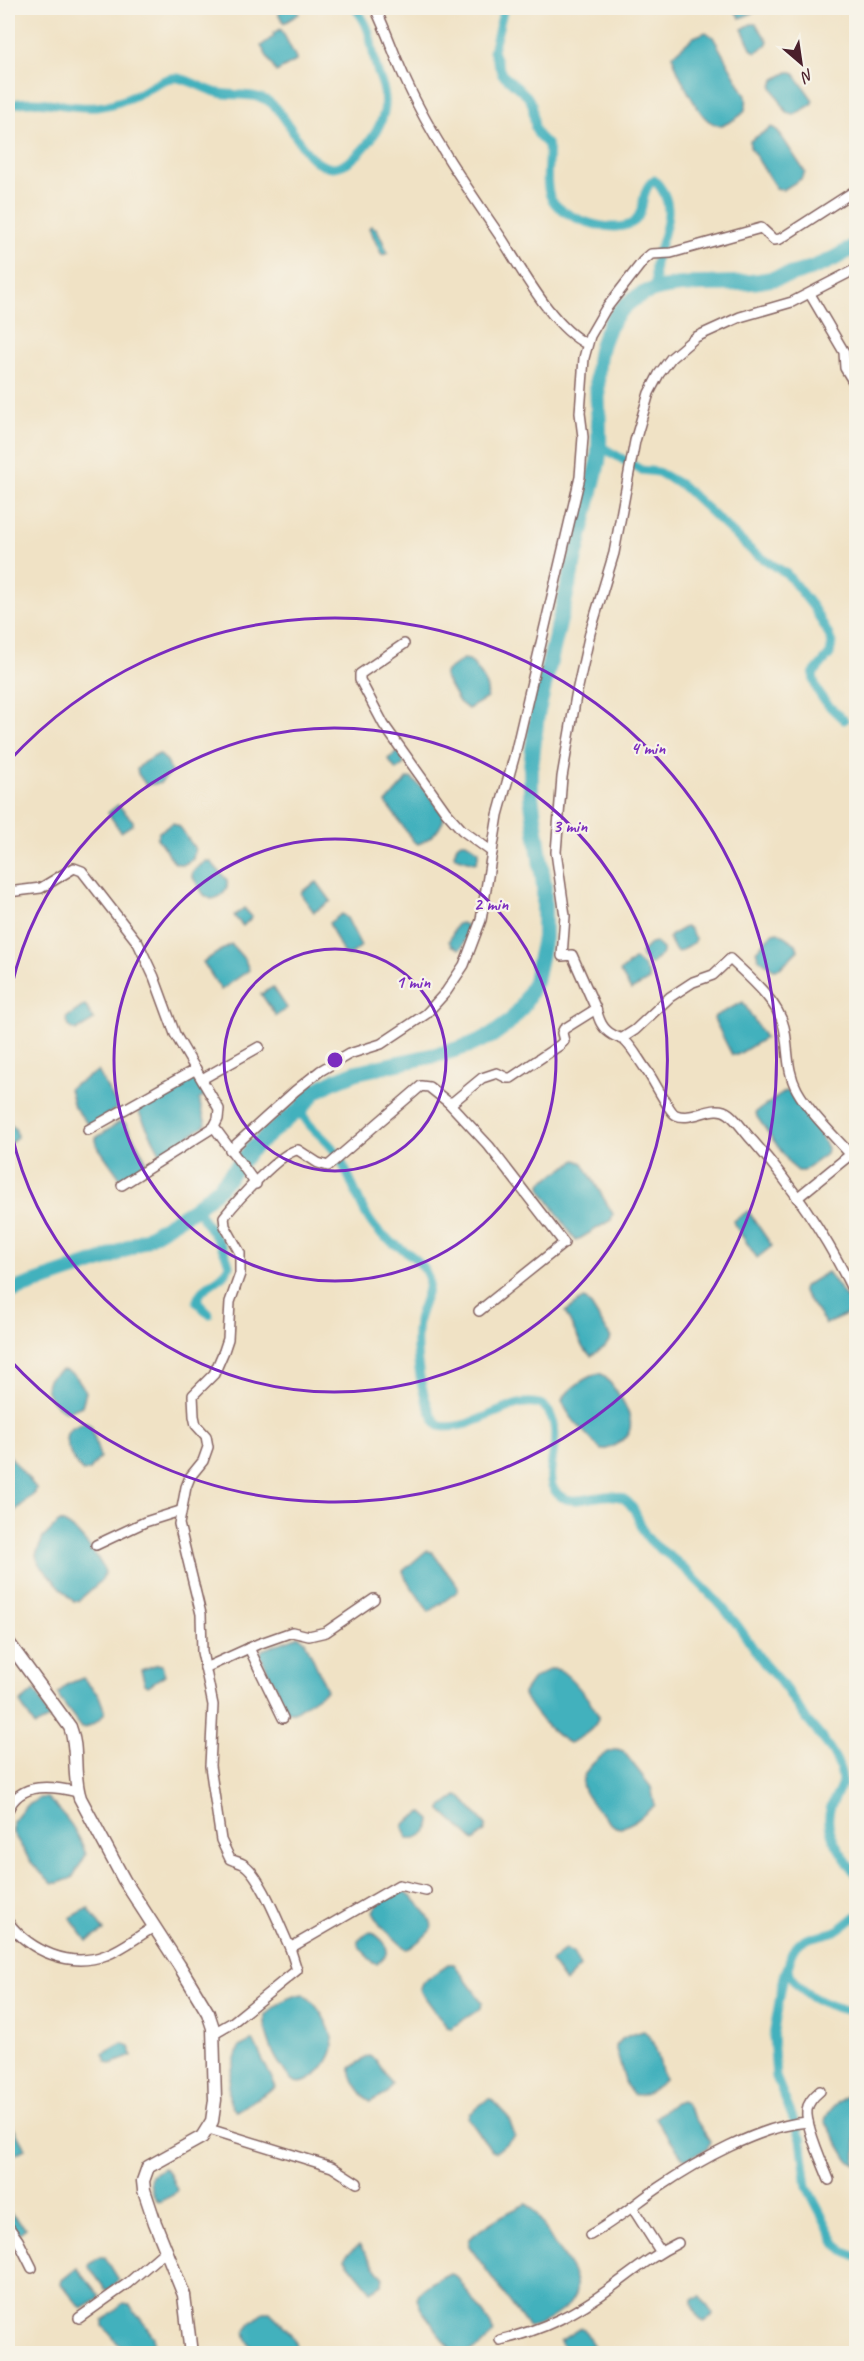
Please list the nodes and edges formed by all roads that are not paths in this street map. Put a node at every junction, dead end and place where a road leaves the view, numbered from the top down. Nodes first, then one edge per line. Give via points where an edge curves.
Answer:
1 (375, 8) edge
2 (856, 190) edge
3 (856, 269) edge
4 (810, 294) junction
5 (587, 344) junction
6 (856, 386) edge
7 (404, 644) dead end
8 (492, 852) junction
9 (8, 892) edge
10 (596, 1009) junction
11 (621, 1039) junction
12 (259, 1047) dead end
13 (196, 1069) junction
14 (202, 1079) junction
15 (448, 1102) junction
16 (214, 1127) junction
17 (88, 1130) dead end
18 (854, 1152) edge
19 (233, 1154) junction
20 (256, 1184) junction
21 (122, 1185) dead end
22 (797, 1198) junction
23 (856, 1298) edge
24 (479, 1311) dead end
25 (180, 1511) junction
26 (96, 1545) dead end
27 (374, 1599) dead end
28 (8, 1642) edge
29 (249, 1648) junction
30 (205, 1668) junction
31 (283, 1718) dead end
32 (78, 1792) junction
33 (8, 1810) edge
34 (426, 1891) dead end
35 (8, 1922) edge
36 (154, 1927) junction
37 (290, 1948) junction
38 (214, 2033) junction
39 (820, 2091) dead end
40 (806, 2122) junction
41 (209, 2129) junction
42 (829, 2180) dead end
43 (357, 2183) dead end
44 (632, 2207) junction
45 (8, 2226) edge
46 (590, 2235) dead end
47 (678, 2243) dead end
48 (165, 2251) junction
49 (660, 2251) junction
50 (32, 2268) dead end
51 (79, 2318) dead end
52 (500, 2340) dead end
53 (191, 2354) edge

1 - 5 street via 406,83 452,164 530,286 565,327
2 - 5 street via 780,239 774,240 761,228 671,253 651,254 605,310
3 - 4 street
4 - 6 street via 844,352 845,368
4 - 10 street via 696,337 682,346 649,393 635,441 614,553 592,623 561,777 556,852 566,916 562,956 572,955
5 - 8 street via 580,413 580,477
7 - 8 street via 360,674 360,680 384,725 446,812 462,830
8 - 19 street via 482,920 464,965 446,992 426,1014 381,1044 350,1054 320,1071 294,1091
9 - 13 street via 33,890 74,868 82,871 138,943 175,1034
10 - 11 street via 610,1034
10 - 15 street via 564,1029 560,1045 516,1075 507,1078 497,1073 482,1078
11 - 18 street via 670,997 713,975 730,959 760,987 780,1018 788,1070 798,1092
11 - 22 street via 663,1095 667,1108 686,1117 720,1110 728,1113
12 - 14 street
13 - 14 street
13 - 17 street
14 - 16 street via 219,1109
15 - 20 street via 429,1086 421,1086 332,1164 325,1166 295,1150
15 - 24 street via 489,1146 564,1243
16 - 19 street
16 - 21 street
18 - 22 street
19 - 20 street
20 - 25 street via 224,1217 240,1253 240,1274 230,1302 224,1351 214,1374 193,1395 196,1425 206,1436 208,1447 186,1486
22 - 23 street
25 - 26 street
25 - 30 street via 179,1524 201,1614
27 - 29 street via 326,1632 309,1636 292,1632
28 - 32 street via 70,1726
29 - 30 street
29 - 31 street
30 - 37 street via 213,1705 210,1766 221,1840 230,1859 244,1864 257,1881
32 - 33 street via 57,1787 32,1789 18,1796
32 - 36 street via 120,1873
34 - 37 street via 399,1885
35 - 36 street via 18,1935 44,1952 66,1960 108,1954
36 - 38 street via 203,2005
37 - 38 street via 297,1970
38 - 41 street via 214,2107
39 - 40 street via 809,2102
40 - 42 street
40 - 44 street via 754,2135 708,2158
41 - 43 street via 332,2167
41 - 48 street via 145,2171 144,2190
44 - 46 street
44 - 49 street
45 - 50 street
47 - 49 street
48 - 51 street
48 - 53 street via 183,2295
49 - 52 street via 565,2317 534,2332

